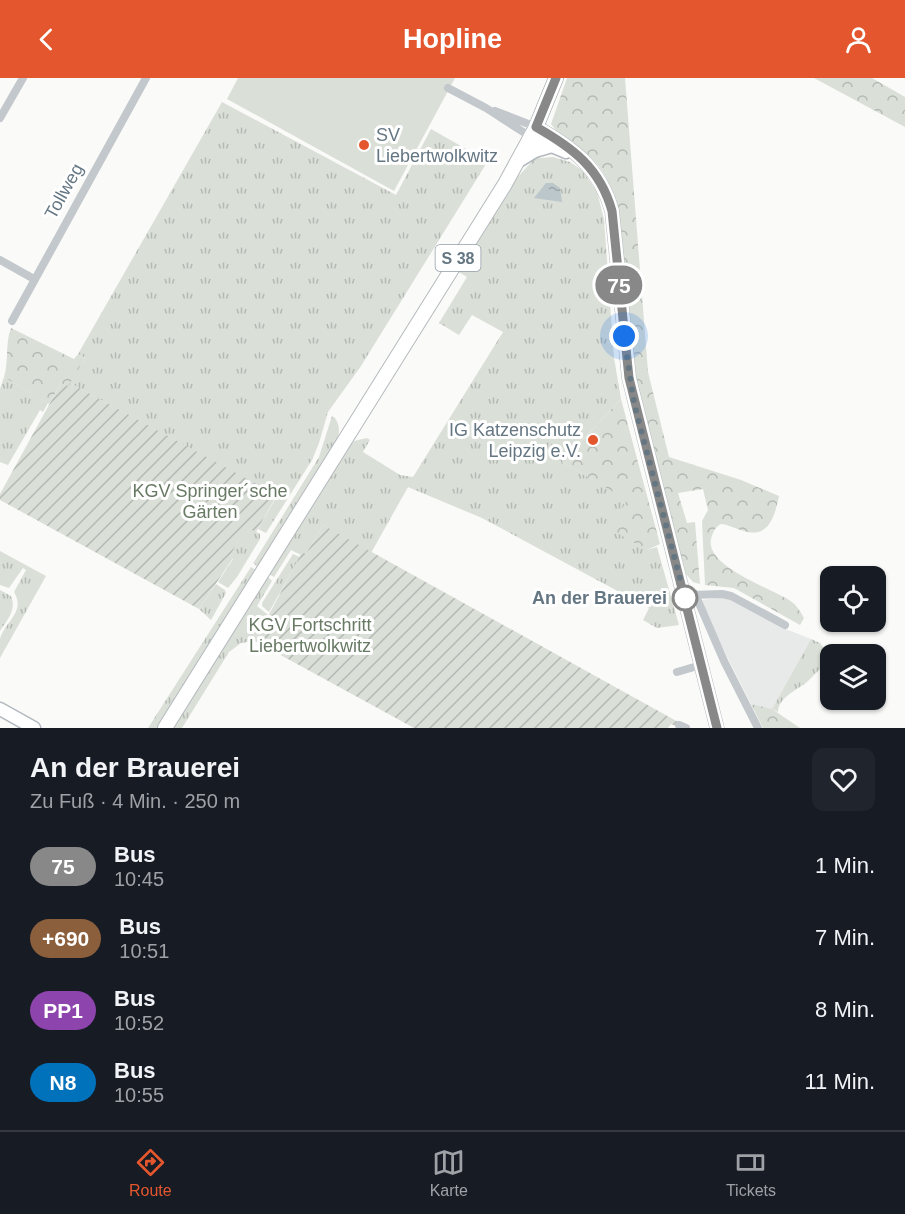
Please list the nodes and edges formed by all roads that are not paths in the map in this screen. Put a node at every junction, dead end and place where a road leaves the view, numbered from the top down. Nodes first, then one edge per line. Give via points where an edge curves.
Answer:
1 (23, 78) edge
2 (146, 78) edge
3 (556, 78) edge
4 (448, 88) dead end
5 (0, 118) edge
6 (533, 132) junction
7 (552, 147) junction
8 (577, 155) junction
9 (517, 162) junction
10 (0, 260) edge
11 (34, 279) junction
12 (12, 321) dead end
13 (690, 595) junction
14 (785, 625) dead end
15 (701, 665) junction
16 (677, 672) dead end
17 (0, 709) edge
18 (34, 728) edge
19 (165, 728) edge
20 (717, 728) edge
21 (758, 728) edge

1 - 5 street
2 - 11 street, Tollweg
3 - 6 main road, S 38
4 - 6 street
6 - 7 main road
6 - 8 main road
6 - 9 main road, S 38
7 - 8 main road
7 - 9 main road via 535,151
8 - 13 main road via 598,176 608,195 629,378 642,437
9 - 19 main road, S 38
10 - 11 street
11 - 12 street, Tollweg
13 - 14 street via 722,594
13 - 15 main road
13 - 21 street
15 - 16 street
15 - 20 main road
17 - 18 main road

